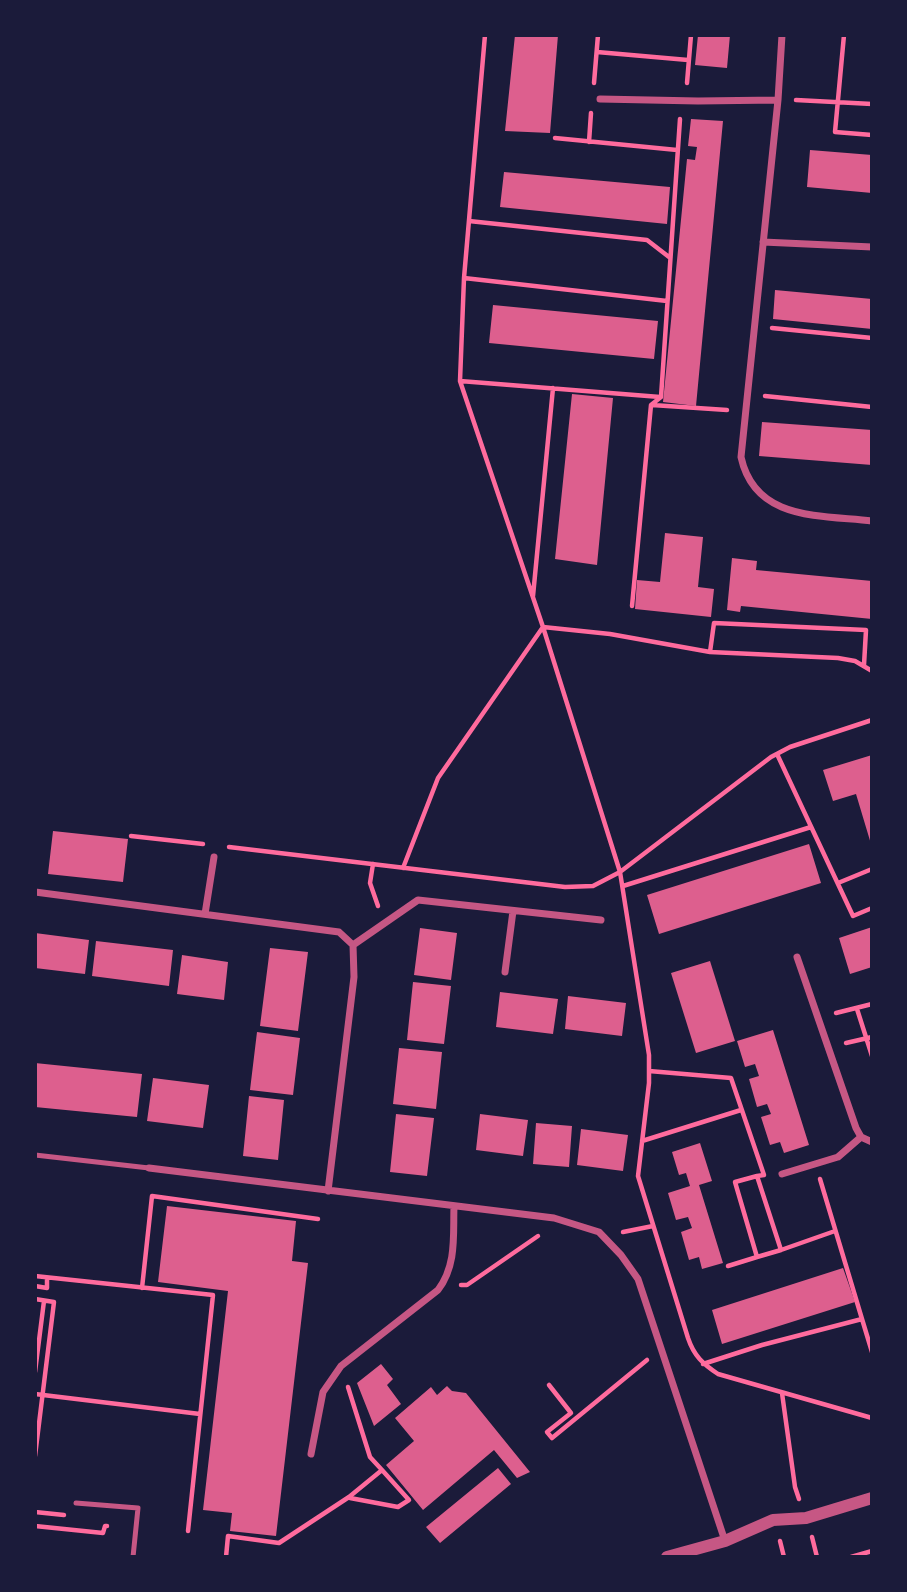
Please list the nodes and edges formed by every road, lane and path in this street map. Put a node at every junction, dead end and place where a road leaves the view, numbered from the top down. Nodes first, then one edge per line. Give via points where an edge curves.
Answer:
1 (485, 35) edge
2 (691, 35) edge
3 (782, 35) edge
4 (844, 35) edge
5 (597, 52) dead end
6 (688, 60) junction
7 (600, 99) dead end
8 (778, 100) junction
9 (684, 101) junction
10 (838, 101) junction
11 (872, 104) edge
12 (872, 135) edge
13 (555, 138) dead end
14 (677, 150) junction
15 (469, 221) junction
16 (763, 242) junction
17 (872, 247) edge
18 (670, 258) junction
19 (464, 278) junction
20 (667, 301) junction
21 (754, 326) junction
22 (872, 338) edge
23 (460, 382) junction
24 (553, 388) junction
25 (747, 394) junction
26 (661, 397) junction
27 (651, 405) junction
28 (872, 407) edge
29 (745, 411) junction
30 (872, 521) edge
31 (533, 598) junction
32 (632, 606) dead end
33 (543, 626) junction
34 (710, 652) junction
35 (864, 666) junction
36 (872, 671) edge
37 (872, 720) edge
38 (777, 754) junction
39 (811, 827) junction
40 (131, 836) dead end
41 (215, 857) dead end
42 (373, 864) junction
43 (403, 868) junction
44 (872, 869) edge
45 (620, 872) junction
46 (838, 883) junction
47 (623, 886) junction
48 (35, 892) edge
49 (872, 908) edge
50 (513, 911) junction
51 (205, 914) junction
52 (601, 920) dead end
53 (388, 921) junction
54 (354, 945) junction
55 (797, 957) dead end
56 (505, 972) dead end
57 (872, 1004) edge
58 (857, 1009) junction
59 (817, 1017) junction
60 (869, 1038) edge
61 (828, 1047) junction
62 (872, 1056) edge
63 (649, 1071) junction
64 (741, 1110) junction
65 (861, 1137) junction
66 (642, 1141) junction
67 (872, 1142) edge
68 (35, 1155) edge
69 (815, 1164) junction
70 (149, 1168) joint
71 (782, 1174) joint
72 (764, 1175) junction
73 (757, 1176) junction
74 (328, 1191) junction
75 (454, 1206) junction
76 (554, 1218) junction
77 (318, 1219) dead end
78 (835, 1231) junction
79 (780, 1250) junction
80 (757, 1257) junction
81 (728, 1266) dead end
82 (35, 1276) edge
83 (47, 1278) junction
84 (442, 1284) junction
85 (35, 1286) edge
86 (142, 1288) junction
87 (35, 1299) edge
88 (44, 1301) junction
89 (862, 1319) junction
90 (663, 1350) junction
91 (872, 1352) edge
92 (703, 1364) junction
93 (341, 1366) junction
94 (35, 1372) edge
95 (549, 1385) dead end
96 (782, 1393) junction
97 (35, 1394) edge
98 (43, 1395) junction
99 (200, 1414) junction
100 (872, 1418) edge
101 (312, 1454) dead end
102 (35, 1455) edge
103 (382, 1470) junction
104 (349, 1497) junction
105 (872, 1498) edge
106 (76, 1503) dead end
107 (806, 1518) junction
108 (35, 1526) edge
109 (136, 1528) junction
110 (187, 1531) dead end
111 (725, 1541) junction
112 (872, 1551) edge
113 (133, 1557) edge
114 (226, 1557) edge
115 (667, 1557) edge
116 (851, 1557) edge

1 - 15 path
2 - 6 path
3 - 8 street
4 - 10 path
5 - 6 path
6 - 9 path
7 - 9 street
8 - 9 street
8 - 10 path
8 - 16 street
9 - 14 path
10 - 11 path
10 - 12 path via 835,132
13 - 14 path
14 - 18 path
15 - 18 path via 648,240
15 - 19 path
16 - 17 street
16 - 21 street
18 - 20 path
19 - 20 path
19 - 23 path
20 - 26 path
21 - 22 path
21 - 25 street
23 - 24 path
23 - 31 path
24 - 26 path
24 - 31 path
25 - 28 path
25 - 29 street
26 - 27 path
27 - 29 path
27 - 32 path
29 - 30 street via 741,457 745,474 772,505
31 - 33 path
33 - 34 path
33 - 43 path via 438,778
33 - 45 path
34 - 35 path via 838,658
34 - 35 path via 714,623 866,631
35 - 36 path
37 - 38 path
38 - 39 path
38 - 45 path
39 - 46 path
39 - 47 path
40 - 42 path
41 - 51 street
42 - 43 path
42 - 53 path via 370,883 375,902
43 - 45 path via 565,887 593,886
44 - 46 path
45 - 47 path
46 - 49 path via 853,916
47 - 63 path
48 - 51 street
50 - 52 street
50 - 53 street via 418,900
50 - 56 street
51 - 54 street via 339,932
53 - 54 street
54 - 74 street
55 - 59 street
57 - 58 path
58 - 59 path
58 - 60 path
59 - 61 street
60 - 61 path
60 - 62 path
61 - 65 street
63 - 64 path via 731,1079
63 - 66 path
64 - 66 path
64 - 72 path
65 - 67 street
65 - 69 street via 838,1157
66 - 92 path via 638,1176 690,1345
68 - 70 lane
69 - 71 street
69 - 78 path
70 - 74 street
71 - 72 path
72 - 73 path
73 - 79 path
73 - 80 path via 735,1182
74 - 75 street
75 - 76 street
75 - 84 street via 451,1266
76 - 84 path via 538,1236 467,1285
76 - 90 street via 599,1232 621,1255 638,1279
77 - 86 path via 152,1196
78 - 79 path
78 - 89 path
79 - 80 path
80 - 81 path
82 - 83 path
83 - 85 path via 47,1288
83 - 86 path
84 - 93 street
86 - 99 path via 213,1296
87 - 88 path
88 - 94 path
88 - 98 path via 54,1302
89 - 91 path
89 - 92 path
90 - 95 path via 552,1438 547,1432 571,1413
90 - 111 street
92 - 96 path via 718,1374
93 - 101 street via 323,1392
93 - 103 path via 370,1457
96 - 100 path
96 - 107 path via 795,1488
97 - 98 path
98 - 99 path
98 - 102 path
99 - 110 path
103 - 104 path
103 - 104 path via 409,1500 398,1507
104 - 114 path via 279,1543 228,1536
105 - 107 street
106 - 109 lane via 138,1508
107 - 111 street via 773,1520
108 - 109 path via 103,1533 105,1526
109 - 113 lane
111 - 115 street
112 - 116 path

